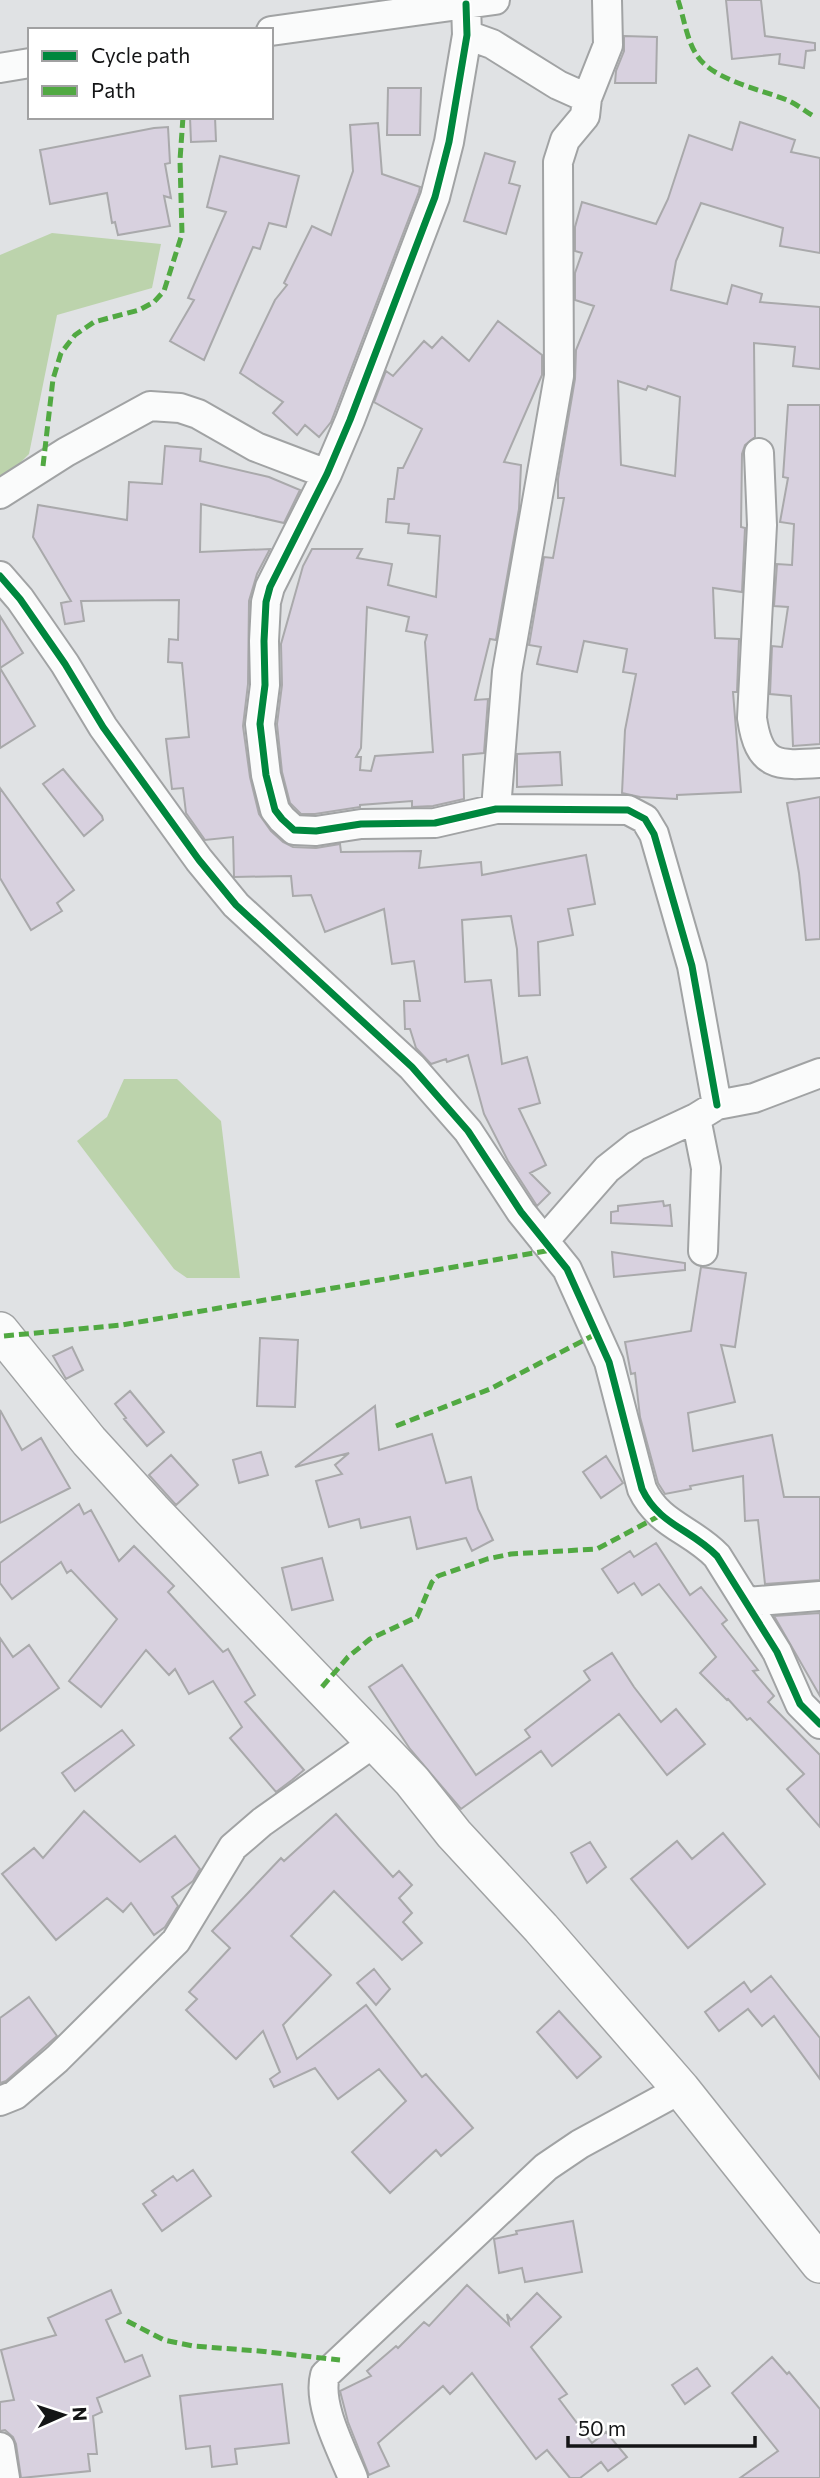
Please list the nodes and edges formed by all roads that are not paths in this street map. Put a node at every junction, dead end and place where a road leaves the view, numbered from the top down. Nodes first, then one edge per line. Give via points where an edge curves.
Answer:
1 (495, 0) edge
2 (607, 0) edge
3 (466, 4) junction
4 (273, 31) edge
5 (467, 35) junction
6 (28, 63) edge
7 (0, 68) edge
8 (587, 98) junction
9 (759, 453) dead end
10 (327, 474) junction
11 (0, 494) edge
12 (0, 576) edge
13 (820, 763) edge
14 (496, 809) junction
15 (820, 1073) edge
16 (706, 1111) junction
17 (544, 1241) junction
18 (703, 1251) dead end
19 (0, 1331) edge
20 (820, 1596) edge
21 (747, 1602) junction
22 (820, 1724) edge
23 (375, 1742) junction
24 (681, 2089) junction
25 (0, 2101) edge
26 (820, 2264) edge
27 (0, 2447) edge
28 (5, 2478) edge
29 (353, 2478) edge

1 - 3 street
2 - 8 street via 608,45
3 - 4 street
3 - 5 street
5 - 8 street via 492,44
5 - 10 street via 435,197
6 - 7 street
8 - 14 street via 585,116 565,140 558,162 559,376 507,671
9 - 13 street via 762,526 754,734 762,750 779,764
10 - 11 street via 256,447 198,414 150,406
10 - 14 street via 274,575 266,602 260,724 275,810 295,830 316,831 361,824 435,823
12 - 17 street via 199,860 236,905 412,1067 468,1131
14 - 16 street via 628,810 645,819 654,834 692,967
15 - 16 street
16 - 17 street via 636,1146 607,1169
16 - 18 street
17 - 21 street via 567,1269 608,1362 649,1502 659,1516 711,1550
19 - 23 street via 89,1441
20 - 21 street
21 - 22 street via 777,1652 800,1704
23 - 24 street
23 - 25 street via 233,1847 176,1941 58,2059 15,2095
24 - 26 street
24 - 29 street via 546,2167 325,2375 322,2385 328,2415
27 - 28 street

